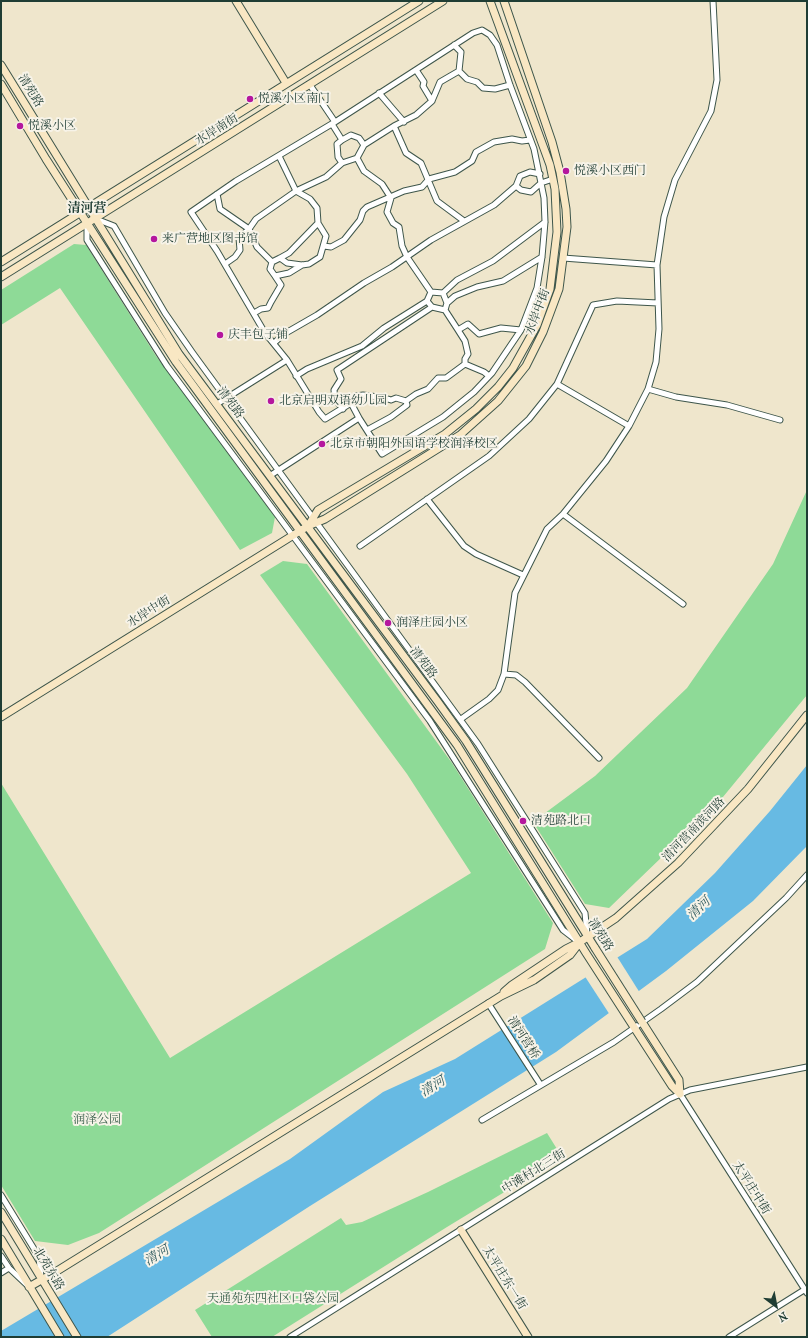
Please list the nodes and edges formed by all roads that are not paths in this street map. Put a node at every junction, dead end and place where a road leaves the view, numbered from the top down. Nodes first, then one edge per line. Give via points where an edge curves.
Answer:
1 (236, 1) edge
2 (419, 1) edge
3 (443, 1) edge
4 (490, 1) edge
5 (504, 1) edge
6 (713, 1) edge
7 (454, 45) junction
8 (1, 65) edge
9 (416, 70) junction
10 (459, 71) junction
11 (286, 83) junction
12 (1, 84) edge
13 (310, 85) junction
14 (510, 85) junction
15 (379, 93) junction
16 (432, 101) junction
17 (333, 122) junction
18 (404, 122) junction
19 (394, 126) junction
20 (342, 140) junction
21 (530, 140) junction
22 (364, 145) junction
23 (278, 156) junction
24 (357, 158) junction
25 (342, 163) junction
26 (540, 174) junction
27 (429, 179) junction
28 (553, 179) junction
29 (541, 183) junction
30 (516, 186) junction
31 (296, 191) junction
32 (217, 194) junction
33 (391, 198) junction
34 (89, 208) junction
35 (80, 213) junction
36 (96, 219) junction
37 (464, 221) junction
38 (545, 222) junction
39 (318, 223) junction
40 (87, 224) junction
41 (249, 229) junction
42 (324, 246) junction
43 (407, 256) junction
44 (542, 257) junction
45 (280, 258) junction
46 (563, 258) junction
47 (1, 262) edge
48 (272, 262) junction
49 (225, 264) junction
50 (302, 265) junction
51 (657, 265) junction
52 (275, 276) junction
53 (1, 277) edge
54 (431, 292) junction
55 (444, 293) junction
56 (427, 301) junction
57 (447, 303) junction
58 (658, 303) junction
59 (432, 307) junction
60 (445, 310) junction
61 (254, 313) junction
62 (458, 330) junction
63 (520, 330) junction
64 (274, 343) junction
65 (287, 360) junction
66 (465, 364) junction
67 (296, 376) junction
68 (489, 376) junction
69 (557, 384) junction
70 (648, 389) junction
71 (225, 398) junction
72 (406, 401) junction
73 (351, 403) junction
74 (216, 404) junction
75 (343, 409) junction
76 (359, 418) junction
77 (780, 420) dead end
78 (629, 426) junction
79 (367, 430) junction
80 (278, 470) junction
81 (270, 475) junction
82 (427, 499) junction
83 (563, 514) junction
84 (315, 520) junction
85 (308, 526) junction
86 (299, 531) junction
87 (293, 535) junction
88 (360, 546) dead end
89 (523, 575) junction
90 (683, 604) dead end
91 (504, 674) junction
92 (807, 715) edge
93 (1, 717) edge
94 (461, 719) junction
95 (599, 758) dead end
96 (807, 875) edge
97 (588, 937) junction
98 (580, 942) junction
99 (488, 1003) junction
100 (634, 1027) junction
101 (807, 1066) edge
102 (540, 1084) junction
103 (680, 1094) junction
104 (482, 1120) dead end
105 (1, 1195) edge
106 (1, 1212) edge
107 (461, 1230) junction
108 (1, 1239) edge
109 (1, 1256) edge
110 (8, 1268) junction
111 (1, 1273) edge
112 (42, 1280) junction
113 (29, 1287) junction
114 (805, 1291) edge
115 (60, 1337) edge
116 (77, 1337) edge
117 (290, 1337) edge
118 (528, 1337) edge
119 (729, 1337) edge

1 - 11 street
2 - 11 street, 水岸南街
3 - 13 street, 水岸南街
4 - 28 street, 水岸中街 via 542,139
5 - 46 street, 水岸中街 via 560,172 567,227
6 - 51 street via 717,80 711,111 675,180 664,217
7 - 9 street
7 - 10 street via 461,52
7 - 14 street via 473,32 482,30 490,35 497,45
8 - 34 street, 清苑路
9 - 15 street
9 - 16 street
10 - 14 street via 483,88 496,89
10 - 16 street via 440,82
11 - 34 street, 水岸南街
12 - 35 street, 清苑路
13 - 17 street
13 - 36 street, 水岸南街
14 - 21 street
15 - 17 street
15 - 18 street
16 - 18 street
17 - 20 street
17 - 23 street
18 - 19 street
19 - 22 street
19 - 27 street via 406,153 421,163
20 - 22 street via 351,135 359,138
20 - 25 street via 337,144 338,157
21 - 26 street
21 - 27 street via 494,142 476,152 472,161 455,172
22 - 24 street
23 - 31 street
23 - 32 street
24 - 25 street
24 - 33 street via 364,171 382,184
25 - 31 street via 326,177
26 - 29 street
26 - 30 street via 530,172 520,176
27 - 33 street via 422,187 404,191
27 - 37 street via 437,201
28 - 29 street
28 - 84 street, 水岸中街 via 557,232 550,289 537,326 505,379 472,413 445,434 318,510
29 - 30 street via 531,192
29 - 38 street
30 - 37 street via 494,205
31 - 39 street via 310,199 317,208
31 - 41 street via 256,219
32 - 41 street via 220,209
32 - 49 street via 191,212
33 - 42 street via 366,206 360,220 344,240 331,247
33 - 43 street via 387,212 399,228 402,246
34 - 35 street, 水岸南街
34 - 36 street, 清苑路
35 - 40 street, 清苑路
35 - 47 street, 水岸南街
36 - 40 street, 水岸南街
36 - 71 street via 114,226 165,312
36 - 74 street, 清苑路 via 179,354
37 - 43 street
38 - 44 street
38 - 55 street via 492,261 457,280
39 - 42 street via 326,236
39 - 45 street via 293,249
40 - 53 street, 水岸南街
40 - 86 street, 清苑路 via 176,362
40 - 87 street via 87,240 168,366
41 - 48 street via 257,247
41 - 49 street via 239,238 240,250
42 - 50 street via 320,257
43 - 54 street
43 - 64 street via 284,334
44 - 57 street via 503,281 477,287 455,296
44 - 63 street via 537,288
45 - 48 street
45 - 50 street via 288,263
46 - 51 street
46 - 84 street, 水岸中街 via 559,289 543,332 526,366 498,400 460,435 325,519
48 - 52 street via 270,269
49 - 61 street
50 - 52 street via 289,273
51 - 58 street
52 - 61 street via 281,285 268,308
54 - 55 street
54 - 56 street
55 - 57 street
56 - 59 street
56 - 67 street via 384,328 362,346
57 - 60 street
58 - 69 street via 617,301 593,305
58 - 70 street via 656,362
59 - 60 street
59 - 75 street via 337,370 341,379 334,390 336,399
60 - 62 street
61 - 64 street
62 - 63 street via 468,324 479,334 501,328
62 - 66 street via 465,341 468,354
63 - 68 street
64 - 65 street
65 - 67 street
65 - 71 street
66 - 68 street
66 - 72 street via 446,378 438,378 428,389
67 - 75 street via 325,419
68 - 79 street via 443,417 382,454
69 - 78 street
69 - 82 street via 529,418 489,456
70 - 77 street via 676,397 728,405
70 - 78 street
71 - 74 street
71 - 80 street
72 - 73 street via 388,398 379,402 378,397 363,395 356,396 350,400
72 - 79 street via 407,405 391,417
73 - 75 street
73 - 76 street
74 - 81 street, 清苑路
76 - 79 street
76 - 80 street
78 - 83 street via 606,461
80 - 81 street
80 - 84 street
81 - 85 street, 清苑路
82 - 88 street
82 - 89 street via 464,546
83 - 89 street via 547,529
83 - 90 street
84 - 85 street, 水岸中街
84 - 94 street
85 - 86 street, 水岸中街
85 - 97 street, 清苑路 via 466,741
86 - 87 street, 水岸中街
86 - 98 street, 清苑路 via 457,745
87 - 93 street, 水岸中街
87 - 98 street via 430,721 563,930
89 - 91 street via 515,593
91 - 94 street via 498,690 490,699
91 - 95 street via 516,676 525,682
92 - 97 street, 清河营南滨河路 via 748,789 678,862 616,918
94 - 97 street via 585,913
96 - 100 street via 697,982
97 - 98 street, 清河营南滨河路
97 - 103 street, 清苑路, bridge via 679,1080
98 - 99 street, 清苑路
98 - 100 street, 清苑路
99 - 102 street, 清河营桥
99 - 112 street, 清苑路
100 - 102 street via 586,1059
100 - 103 street, 清苑路 via 672,1086
101 - 103 street, 中滩村北三街
102 - 104 street
103 - 107 street, 中滩村北三街
103 - 114 street, 太平庄中街
105 - 112 street via 39,1257
106 - 112 street, 北苑东路
107 - 117 street, 中滩村北三街
107 - 118 street, 太平庄东一街
108 - 113 street, 北苑东路
109 - 110 street
110 - 111 street
110 - 113 street
112 - 113 street, 清苑路
112 - 116 street, 北苑东路
113 - 115 street, 北苑东路
114 - 119 street

